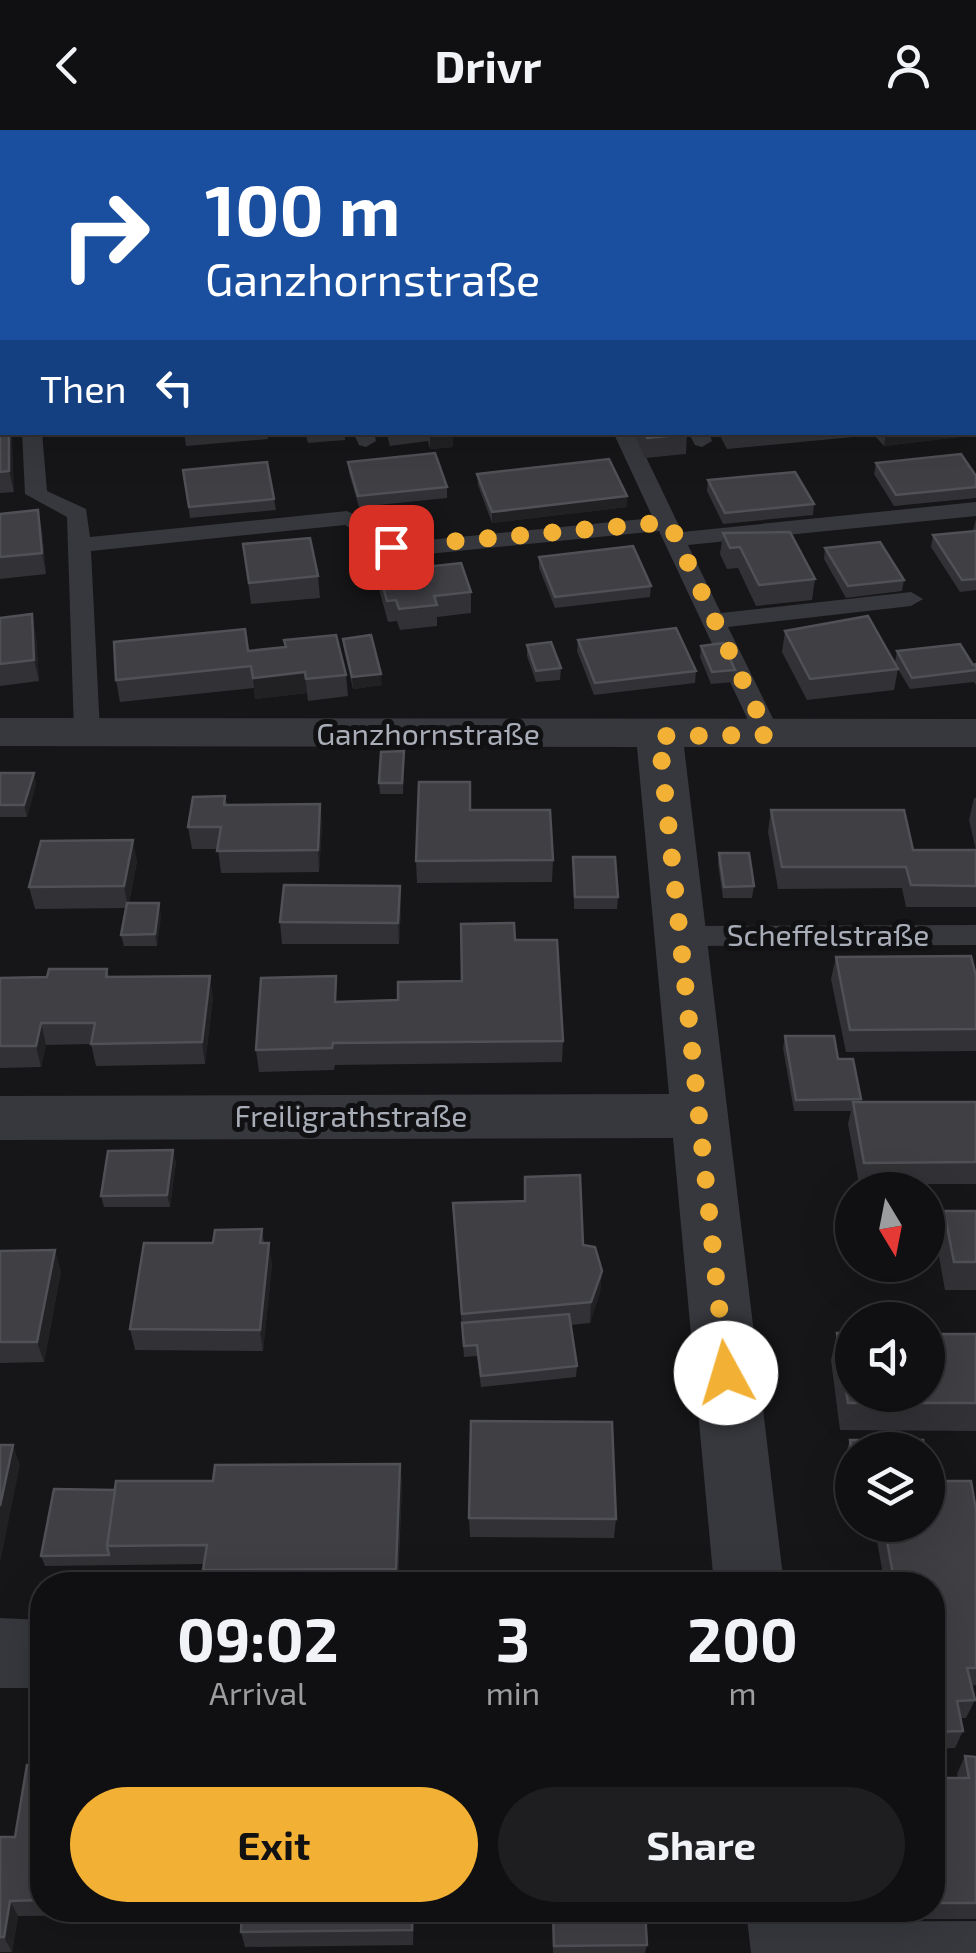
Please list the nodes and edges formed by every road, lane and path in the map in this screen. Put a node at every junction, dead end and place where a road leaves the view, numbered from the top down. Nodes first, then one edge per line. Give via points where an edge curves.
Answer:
1 (32, 435) edge
2 (625, 435) edge
3 (976, 509) edge
4 (70, 510) junction
5 (18, 515) edge
6 (673, 531) junction
7 (79, 545) junction
8 (911, 598) dead end
9 (714, 621) junction
10 (0, 732) edge
11 (87, 732) junction
12 (976, 734) edge
13 (768, 735) junction
14 (659, 736) junction
15 (679, 936) junction
16 (976, 936) edge
17 (702, 1116) junction
18 (0, 1118) edge
19 (748, 1572) edge
20 (0, 1654) edge
21 (30, 1654) edge
22 (789, 1936) edge
23 (976, 1943) edge

1 - 4 lane via 36,494
2 - 6 lane
3 - 6 lane
4 - 5 lane
4 - 7 lane via 78,514
6 - 7 lane via 408,548 391,547 364,522 347,518
6 - 9 lane
7 - 11 lane
8 - 9 lane
9 - 13 lane
10 - 11 street, Ganzhornstraße
11 - 14 street, Ganzhornstraße
12 - 13 street, Ganzhornstraße
13 - 14 street, Ganzhornstraße
14 - 15 street
15 - 16 lane, Scheffelstraße
15 - 17 street
17 - 18 street, Freiligrathstraße
17 - 19 street
20 - 21 street
22 - 23 lane

